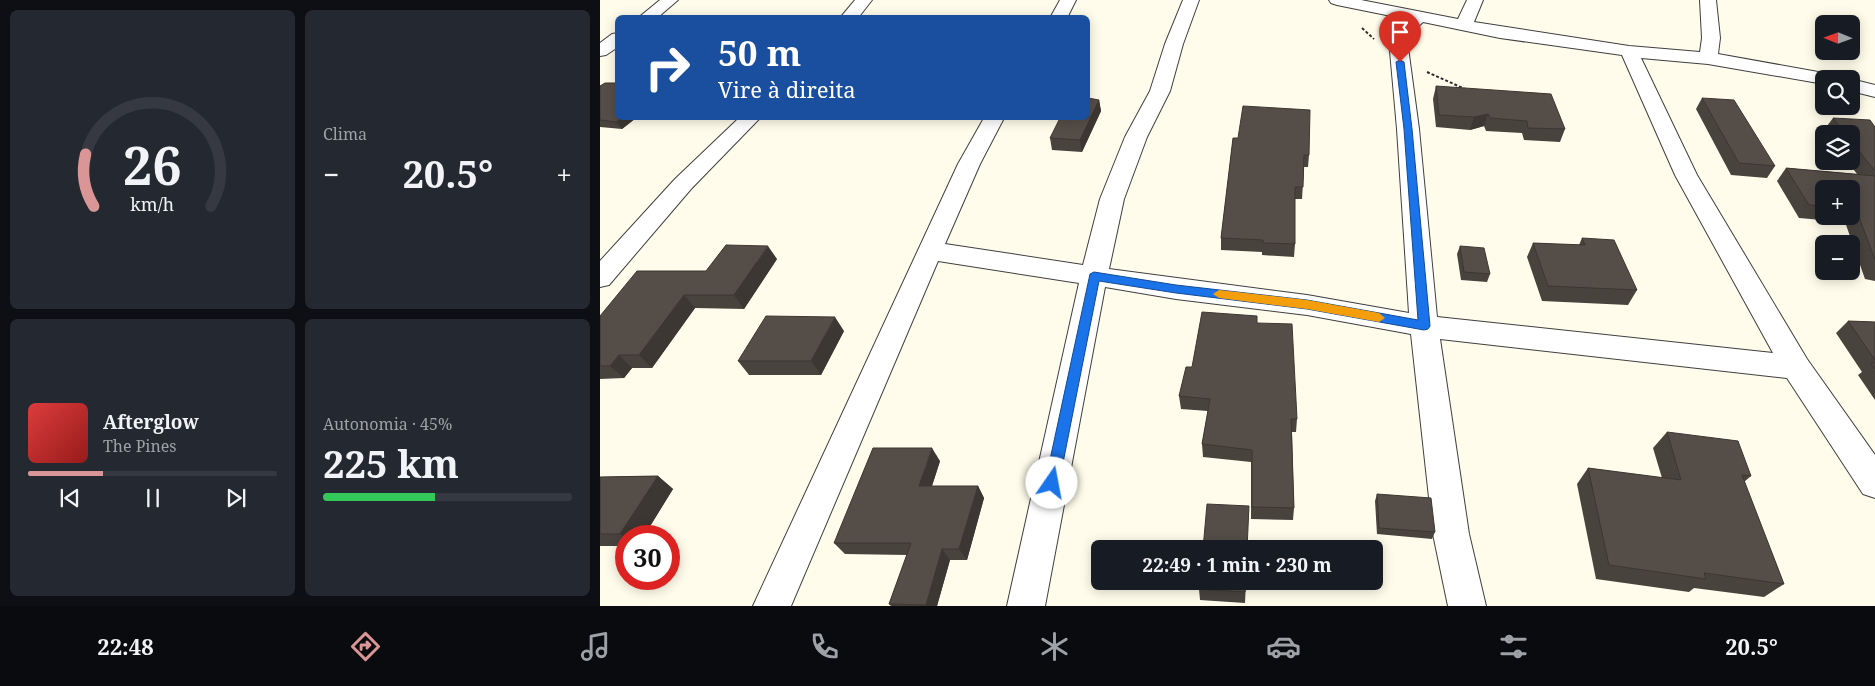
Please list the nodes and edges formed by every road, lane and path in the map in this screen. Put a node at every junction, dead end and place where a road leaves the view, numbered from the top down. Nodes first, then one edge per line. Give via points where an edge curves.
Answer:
1 (670, 0) edge
2 (864, 0) edge
3 (1068, 0) edge
4 (1191, 0) edge
5 (1336, 0) edge
6 (1475, 0) edge
7 (1708, 0) edge
8 (650, 15) edge
9 (851, 15) edge
10 (1060, 15) edge
11 (1420, 16) junction
12 (1464, 25) junction
13 (1629, 51) junction
14 (1708, 58) junction
15 (1815, 77) edge
16 (1860, 87) edge
17 (1875, 91) edge
18 (748, 120) edge
19 (993, 120) edge
20 (931, 251) junction
21 (1094, 276) junction
22 (600, 278) edge
23 (1424, 326) junction
24 (1796, 367) junction
25 (1875, 482) edge
26 (772, 606) edge
27 (1026, 606) edge
28 (1467, 606) edge

1 - 8 street
2 - 9 street
3 - 10 street
4 - 21 street via 1160,91 1136,137 1112,199
5 - 11 street
6 - 12 street
7 - 14 street via 1711,38
11 - 12 street
11 - 23 street via 1401,33 1398,40
12 - 13 street
13 - 14 street
13 - 24 street via 1686,175
14 - 15 street
16 - 17 street
18 - 22 street via 683,184
19 - 20 street via 969,164
20 - 21 street
20 - 26 street
21 - 23 street via 1307,305
21 - 27 street
23 - 24 street
23 - 28 street via 1451,534
24 - 25 street

